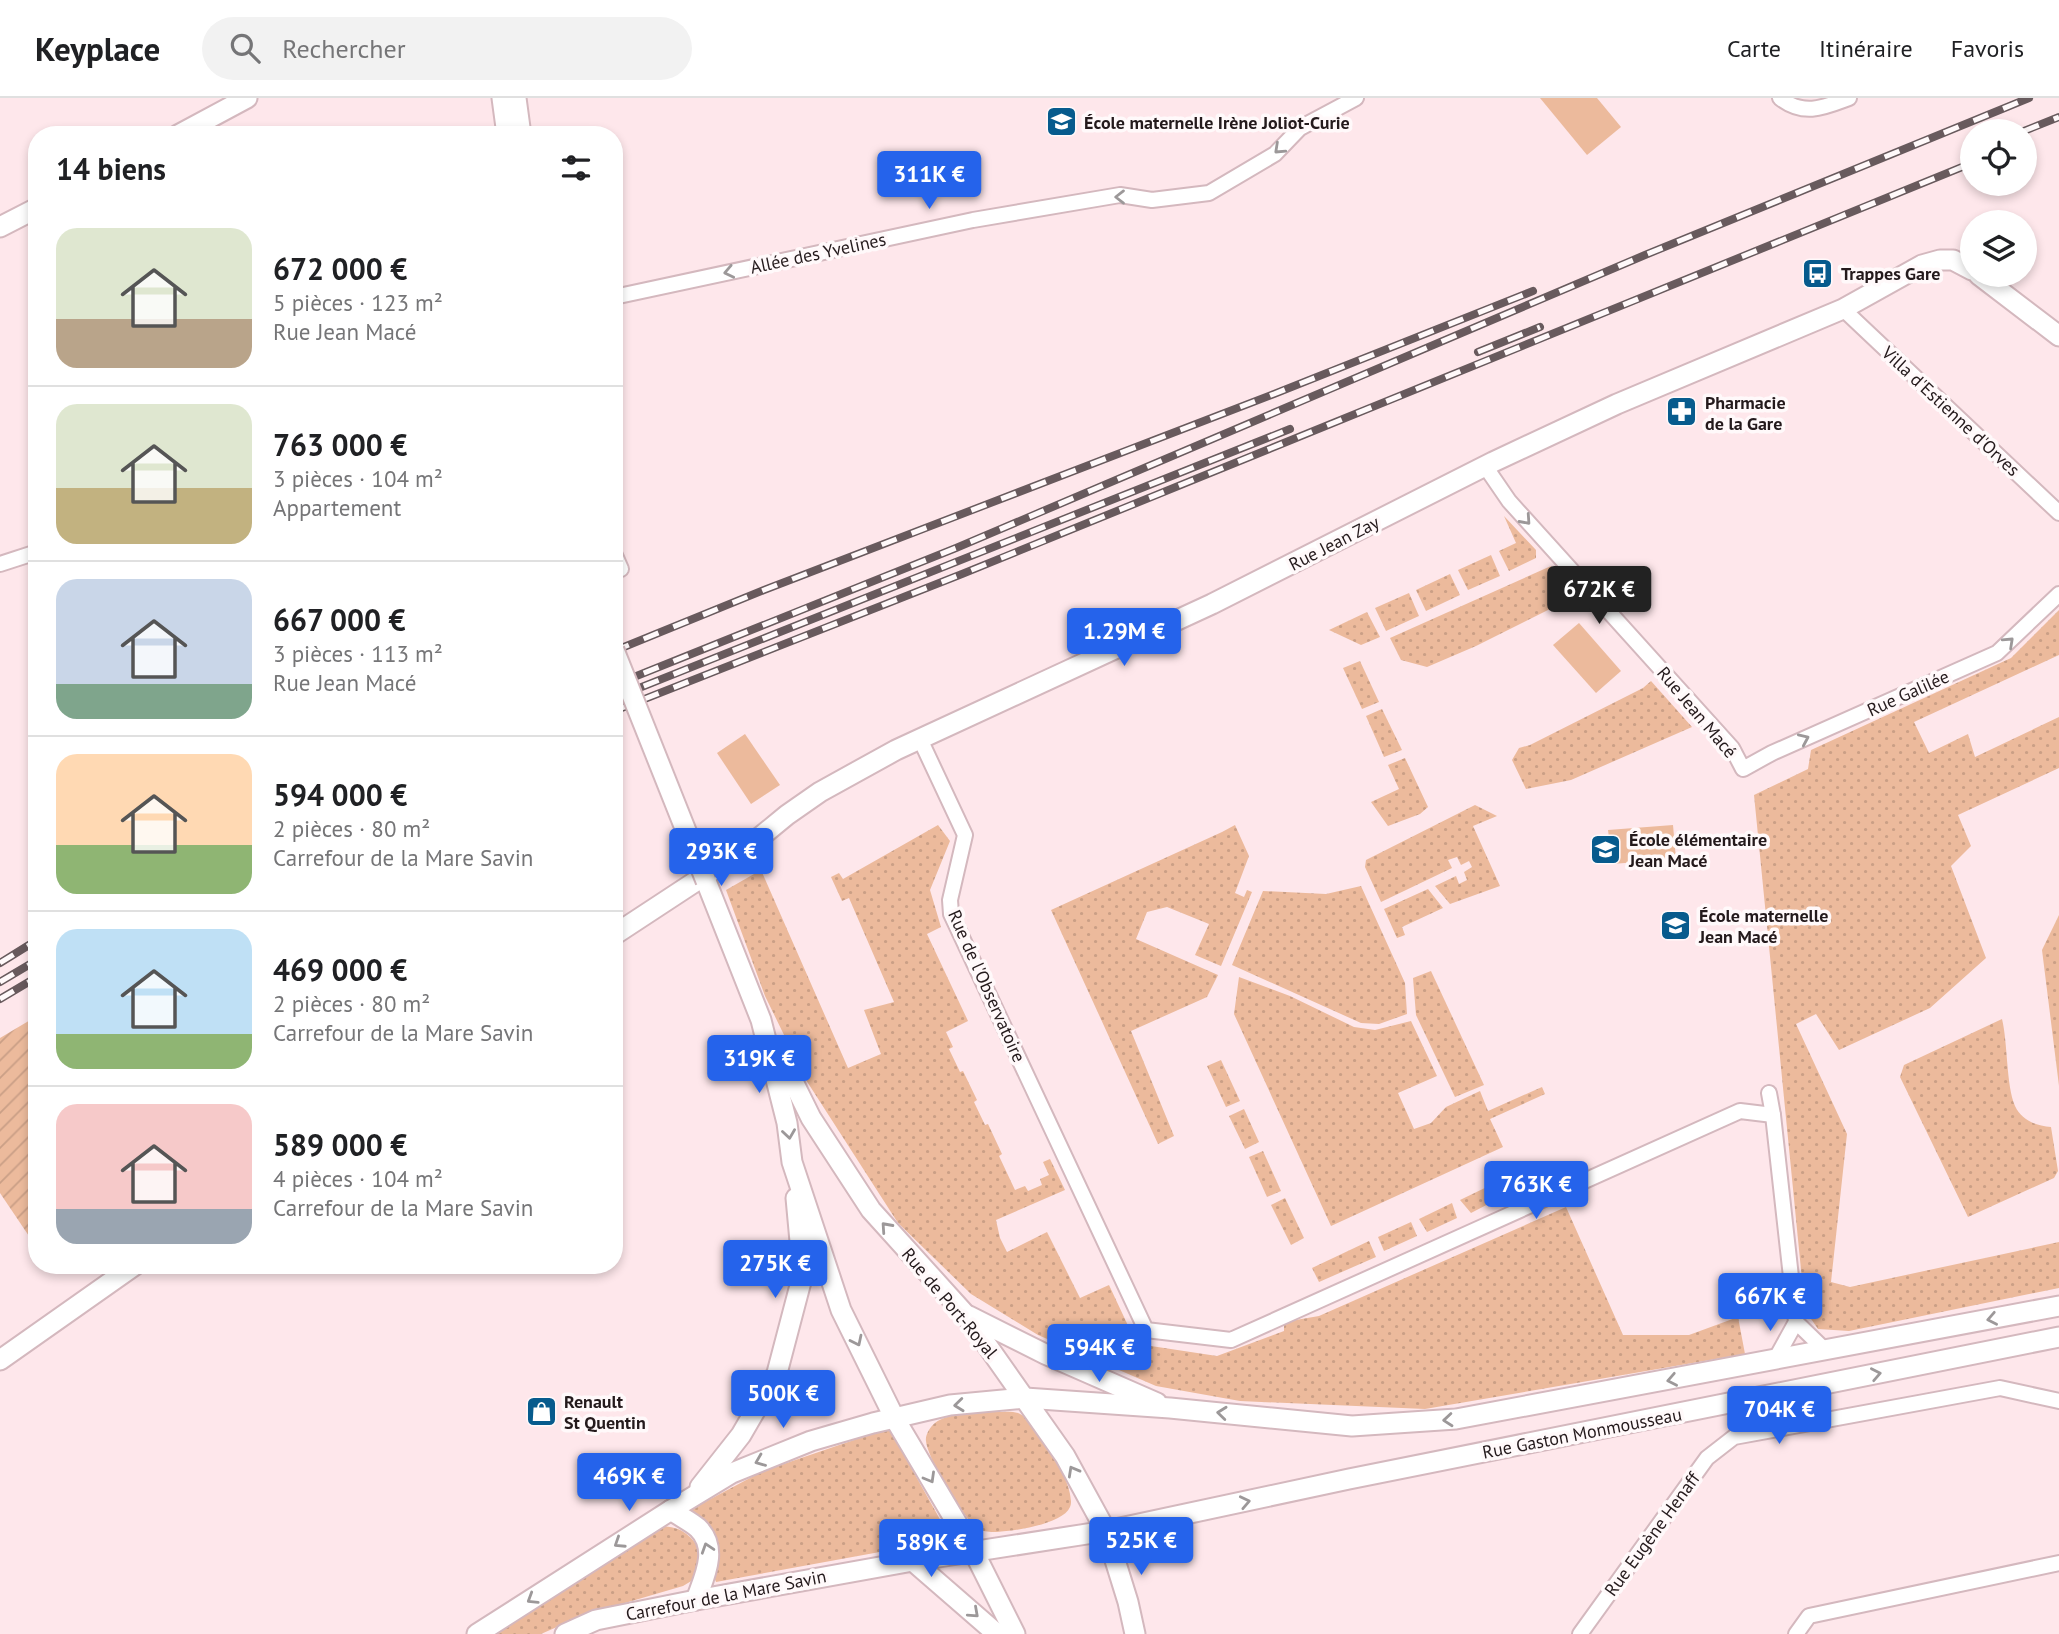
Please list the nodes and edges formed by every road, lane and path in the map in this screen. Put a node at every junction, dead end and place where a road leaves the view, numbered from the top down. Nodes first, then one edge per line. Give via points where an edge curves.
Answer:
1 (247, 98) edge
2 (502, 98) edge
3 (516, 98) edge
4 (1356, 98) edge
5 (1780, 98) edge
6 (1850, 98) edge
7 (195, 126) edge
8 (506, 126) edge
9 (520, 126) edge
10 (28, 213) edge
11 (0, 227) edge
12 (1960, 264) edge
13 (1994, 287) edge
14 (623, 295) edge
15 (1843, 309) junction
16 (2059, 337) edge
17 (1485, 466) junction
18 (2059, 513) edge
19 (28, 555) edge
20 (0, 564) edge
21 (2059, 594) edge
22 (623, 673) edge
23 (920, 739) junction
24 (1743, 769) joint
25 (623, 929) edge
26 (761, 1020) junction
27 (1769, 1093) dead end
28 (1773, 1115) junction
29 (792, 1162) junction
30 (122, 1274) edge
31 (2059, 1306) edge
32 (965, 1314) junction
33 (1796, 1322) junction
34 (2059, 1337) edge
35 (1826, 1351) junction
36 (0, 1360) edge
37 (1775, 1360) junction
38 (1025, 1398) junction
39 (2059, 1401) edge
40 (1170, 1408) junction
41 (895, 1419) junction
42 (693, 1497) junction
43 (671, 1510) junction
44 (1106, 1531) junction
45 (974, 1552) junction
46 (913, 1561) junction
47 (2059, 1563) edge
48 (696, 1600) junction
49 (477, 1634) edge
50 (565, 1634) edge
51 (997, 1634) edge
52 (1015, 1634) edge
53 (1135, 1634) edge
54 (1580, 1634) edge
55 (1796, 1634) edge

1 - 7 main road
2 - 8 main road
3 - 9 main road
4 -> 14 street, Allée des Yvelines via 1300,128 1275,154 1209,193 1152,200 1119,195 964,222
5 - 6 street via 1815,111
10 - 11 main road
12 - 15 main road, Rue Jean Zay via 1932,261
13 - 16 main road
15 - 17 main road, Rue Jean Zay
15 - 18 street, Villa d'Estienne d'Orves
17 - 23 main road, Rue Jean Zay via 1212,604
17 -> 24 street, Rue Jean Macé via 1509,501 1732,748
19 - 20 street
24 -> 21 street, Rue Galilée via 1997,653
22 - 26 main road, Rue de Port-Royal, bridge
23 - 25 main road, Rue Jean Zay via 820,792 748,847
23 - 28 street, Rue de l'Observatoire via 965,835 951,914 1146,1330 1231,1340 1740,1111
26 -> 29 main road, Rue de Port-Royal
32 -> 26 main road, Rue de Port-Royal via 871,1210 811,1118
27 - 28 street
28 - 33 street
29 -> 41 main road, Rue de Port-Royal via 841,1310
29 - 42 main road via 803,1274 776,1373 741,1435
30 - 36 main road
31 -> 35 main road, Rue Gaston Monmousseau
32 - 38 main road, Rue de Port-Royal
32 - 40 main road
33 - 35 street
33 - 37 street
44 -> 34 main road, Rue Gaston Monmousseau
35 - 37 main road, Rue Gaston Monmousseau
37 -> 40 main road, Rue Gaston Monmousseau via 1456,1419 1352,1426
38 - 40 main road
38 -> 41 main road via 950,1405
44 -> 38 main road, Rue de Port-Royal via 1065,1456
39 - 54 street, Rue Eugène Henaff via 2000,1388 1734,1437 1707,1458
41 -> 42 main road via 811,1441 732,1473
41 -> 45 main road, Rue de Port-Royal
42 - 43 main road
48 -> 43 main road via 710,1560 706,1543 699,1529
43 -> 49 main road
44 - 45 main road, Carrefour de la Mare Savin
44 - 53 main road, Rue de Port-Royal
45 - 46 main road, Carrefour de la Mare Savin
45 - 52 main road, Rue de Port-Royal
46 - 48 main road, Carrefour de la Mare Savin
46 -> 51 main road
47 - 55 street via 1809,1615
48 - 50 main road, Carrefour de la Mare Savin via 596,1620

